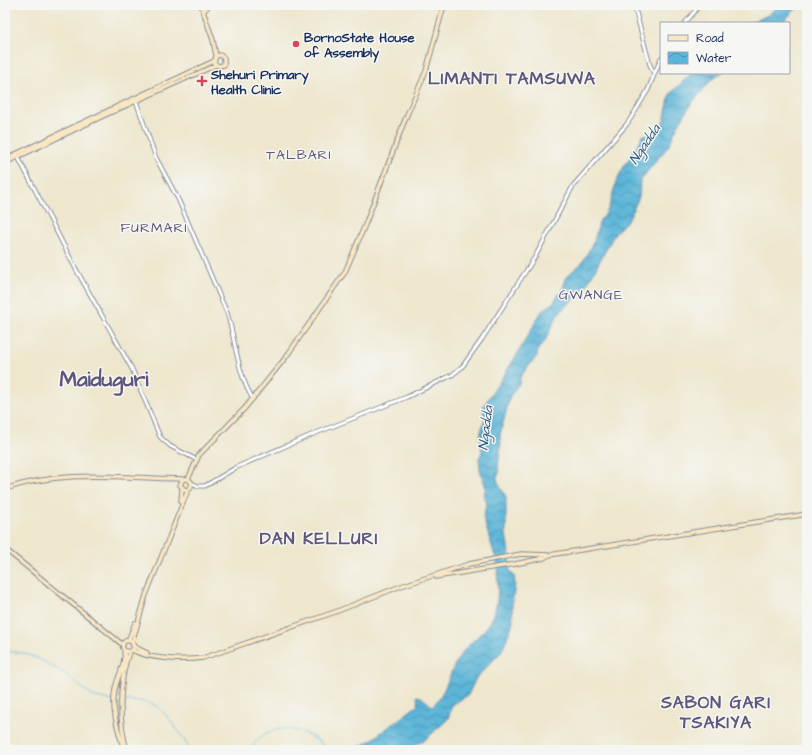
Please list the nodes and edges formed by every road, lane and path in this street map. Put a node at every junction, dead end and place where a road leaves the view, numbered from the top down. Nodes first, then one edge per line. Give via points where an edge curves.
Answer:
1 (201, 5) edge
2 (209, 5) edge
3 (444, 5) edge
4 (634, 5) edge
5 (700, 5) edge
6 (203, 12) junction
7 (686, 22) edge
8 (218, 56) junction
9 (660, 60) edge
10 (214, 61) junction
11 (216, 65) junction
12 (654, 74) junction
13 (136, 101) junction
14 (17, 156) junction
15 (5, 159) edge
16 (5, 163) edge
17 (253, 399) junction
18 (197, 460) junction
19 (185, 479) junction
20 (192, 484) junction
21 (182, 488) junction
22 (5, 489) edge
23 (188, 490) junction
24 (181, 505) junction
25 (807, 514) edge
26 (5, 549) edge
27 (549, 556) junction
28 (429, 578) junction
29 (138, 617) junction
30 (125, 645) junction
31 (132, 648) junction
32 (124, 750) edge
33 (127, 750) edge

1 - 6 main road
2 - 6 main road
3 - 17 main road via 426,71 345,272 286,357
4 - 12 street
5 - 7 street
6 - 8 main road
8 - 10 main road
8 - 11 main road via 225,59 225,64
9 - 12 street
10 - 11 main road
10 - 14 main road
11 - 13 main road
12 - 20 street via 643,100 630,120 574,186 516,287 479,343 452,375 407,397 237,467 205,486
13 - 14 main road
13 - 17 street via 156,158 178,199 226,313 233,332 243,379
14 - 15 main road
14 - 16 main road
14 - 18 street via 132,370 160,438
17 - 18 main road
18 - 19 main road
19 - 20 main road
19 - 21 main road via 180,485
19 - 22 main road via 77,475
20 - 23 main road
21 - 23 main road
21 - 24 main road
23 - 24 main road
24 - 29 main road
25 - 27 main road
26 - 30 main road
27 - 28 main road
27 - 28 main road via 513,555 484,560
28 - 31 main road via 203,658 185,660
29 - 30 main road
29 - 31 main road
30 - 31 main road
30 - 31 main road
30 - 32 main road via 124,663 115,690 114,707
31 - 33 main road via 121,707 122,729

